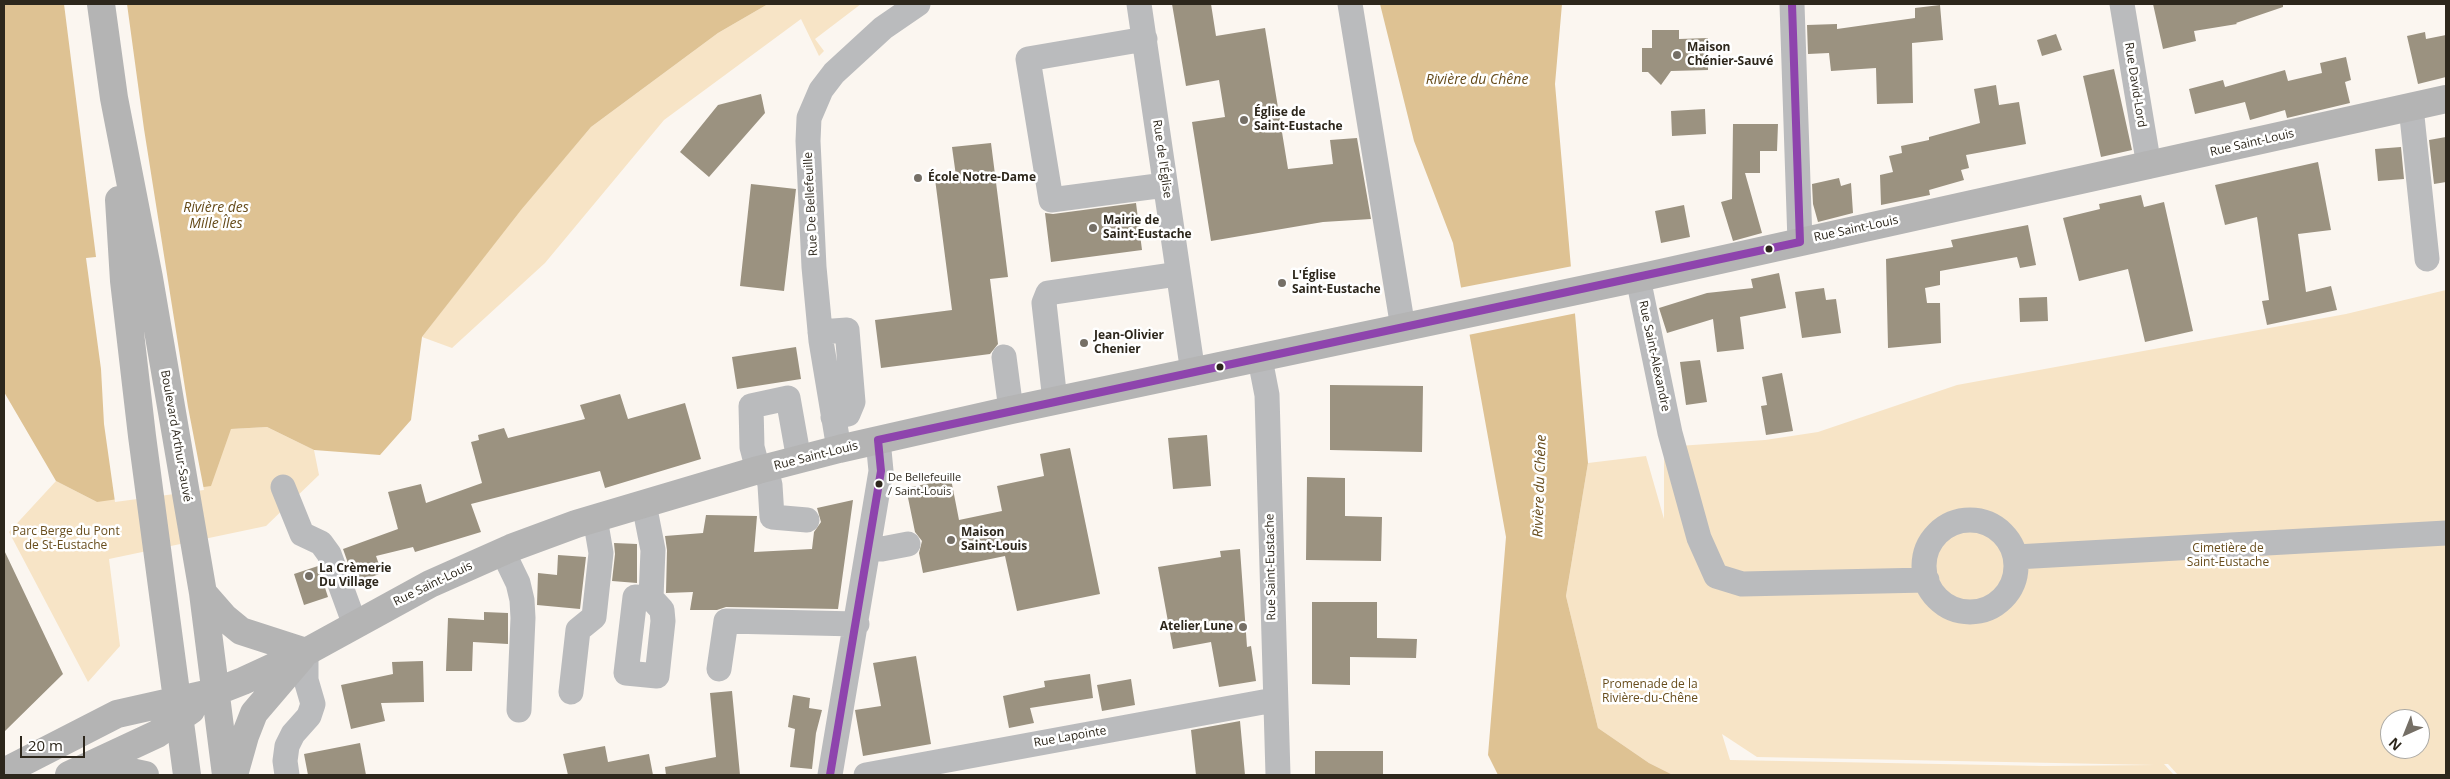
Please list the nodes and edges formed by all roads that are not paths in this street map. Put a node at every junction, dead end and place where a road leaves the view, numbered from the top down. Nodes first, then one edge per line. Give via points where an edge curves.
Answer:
1 (101, 4) edge
2 (918, 4) edge
3 (1139, 4) edge
4 (1350, 4) edge
5 (1792, 4) edge
6 (2122, 4) edge
7 (1145, 39) junction
8 (114, 98) junction
9 (2446, 99) edge
10 (2412, 107) junction
11 (2148, 166) junction
12 (1165, 185) junction
13 (1800, 242) junction
14 (2427, 259) dead end
15 (1178, 274) junction
16 (1638, 278) junction
17 (1403, 328) junction
18 (1004, 357) dead end
19 (1260, 359) junction
20 (1193, 373) junction
21 (1055, 401) junction
22 (1011, 410) junction
23 (878, 440) junction
24 (839, 449) junction
25 (799, 460) junction
26 (762, 469) junction
27 (283, 487) dead end
28 (644, 504) junction
29 (595, 518) junction
30 (807, 520) dead end
31 (2446, 533) edge
32 (908, 544) dead end
33 (868, 549) junction
34 (503, 552) junction
35 (2016, 557) junction
36 (1927, 580) junction
37 (203, 592) junction
38 (651, 598) dead end
39 (857, 624) junction
40 (355, 625) junction
41 (306, 652) junction
42 (719, 669) dead end
43 (214, 692) junction
44 (571, 692) dead end
45 (1274, 700) junction
46 (178, 709) junction
47 (519, 710) dead end
48 (4, 772) edge
49 (69, 775) edge
50 (90, 775) edge
51 (145, 775) edge
52 (187, 775) edge
53 (226, 775) edge
54 (234, 775) edge
55 (287, 775) edge
56 (830, 775) edge
57 (866, 775) edge
58 (1278, 775) edge

1 - 8 main road, Boulevard Arthur-Sauvé
2 - 24 street, Rue De Bellefeuille via 883,28 842,64 826,82 812,108 808,132 814,267 820,332
3 - 7 street, Rue de l'Église
4 - 17 street
5 - 13 street
6 - 11 street, Rue David-Lord
7 - 12 street, Rue de l'Église
7 - 12 street via 1028,59 1051,200
8 - 37 main road, Boulevard Arthur-Sauvé via 150,278
8 - 46 main road, Boulevard Arthur-Sauvé via 124,281
9 - 10 main road, Rue Saint-Louis
10 - 11 main road, Rue Saint-Louis
10 - 14 street
11 - 13 main road, Rue Saint-Louis
12 - 15 street, Rue de l'Église
13 - 16 main road, Rue Saint-Louis
15 - 20 street, Rue de l'Église
15 - 21 street via 1048,293 1044,303
16 - 17 main road, Rue Saint-Louis
16 - 36 street, Rue Saint-Alexandre via 1670,433 1699,538 1716,576 1742,584
17 - 19 main road, Rue Saint-Louis
18 - 22 street
19 - 20 main road, Rue Saint-Louis
19 - 45 street, Rue Saint-Eustache via 1267,395
20 - 21 main road, Rue Saint-Louis
21 - 22 main road, Rue Saint-Louis
22 - 23 main road, Rue Saint-Louis
23 - 24 main road, Rue Saint-Louis
23 - 33 street via 881,471
24 - 25 main road, Rue Saint-Louis
25 - 26 main road, Rue Saint-Louis
25 - 26 street via 788,398 751,406 752,447
26 - 28 main road, Rue Saint-Louis
26 - 30 street via 770,485 772,517
27 - 40 street via 302,534 321,543 330,554
28 - 29 main road, Rue Saint-Louis
28 - 38 street via 653,550
29 - 34 main road, Rue Saint-Louis
29 - 44 street via 600,553 594,617 578,630
31 - 35 street
32 - 33 street
33 - 39 street
34 - 40 main road, Rue Saint-Louis via 430,584
34 - 47 street via 518,583 522,600
35 - 36 street via 2016,574 2005,596 1993,606 1974,612 1959,611 1939,600
35 - 36 street via 2004,535 1989,524 1961,521 1936,535 1928,548 1924,564
37 - 41 main road via 241,631
37 - 43 main road, Boulevard Arthur-Sauvé
39 - 42 street via 726,621
39 - 56 street
40 - 41 main road, Rue Saint-Louis
41 - 43 main road, Rue Saint-Louis
41 - 54 main road via 254,713
41 - 55 street via 306,680 312,697 312,711 287,746
43 - 46 main road, Rue Saint-Louis
43 - 53 main road, Boulevard Arthur-Sauvé
45 - 57 street, Rue Lapointe
45 - 58 street, Rue Saint-Eustache
46 - 48 main road, Rue Saint-Louis via 117,714
46 - 49 main road via 157,734
46 - 52 main road, Boulevard Arthur-Sauvé
50 - 51 main road via 126,770

